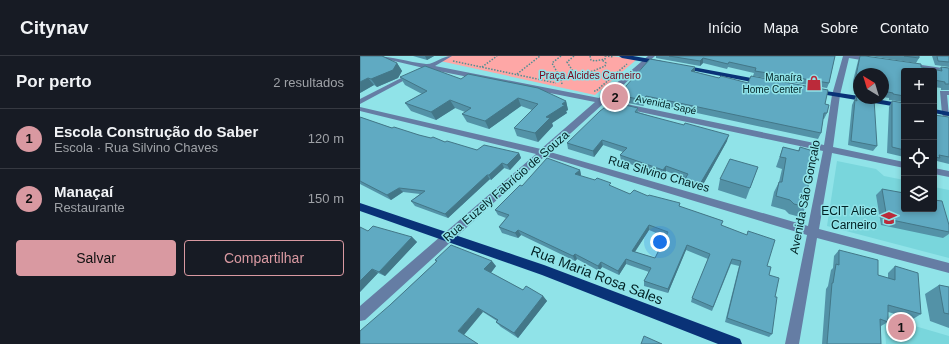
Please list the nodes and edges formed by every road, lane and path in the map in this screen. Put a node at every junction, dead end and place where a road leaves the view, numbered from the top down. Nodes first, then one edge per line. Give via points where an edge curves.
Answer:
1 (376, 56) edge
2 (497, 56) edge
3 (540, 56) edge
4 (554, 56) edge
5 (560, 56) edge
6 (574, 56) edge
7 (590, 56) edge
8 (605, 56) edge
9 (847, 56) edge
10 (620, 57) edge
11 (450, 58) edge
12 (650, 58) edge
13 (602, 60) junction
14 (631, 60) dead end
15 (878, 61) edge
16 (902, 64) edge
17 (430, 66) junction
18 (482, 67) junction
19 (949, 71) edge
20 (516, 75) junction
21 (576, 76) junction
22 (561, 79) junction
23 (773, 84) edge
24 (804, 89) edge
25 (589, 90) dead end
26 (949, 93) edge
27 (836, 95) junction
28 (601, 101) junction
29 (360, 102) edge
30 (901, 106) edge
31 (360, 109) edge
32 (937, 112) edge
33 (948, 114) edge
34 (828, 150) junction
35 (544, 153) junction
36 (901, 164) edge
37 (937, 172) edge
38 (949, 174) edge
39 (360, 207) edge
40 (812, 232) junction
41 (448, 237) junction
42 (949, 268) edge
43 (360, 315) edge
44 (735, 344) edge
45 (792, 344) edge

1 - 17 street, Avenida Sapé
2 - 18 path
3 - 20 path
4 - 5 path
5 - 22 path via 552,63
6 - 21 path via 566,62
7 - 13 path via 595,62
8 - 10 path
8 - 13 path
9 - 15 street
9 - 27 street, Avenida São Gonçalo
10 - 12 main road
11 - 17 street
11 - 18 path
12 - 23 main road
12 - 28 street, Rua Euzely Fabrício de Souza
13 - 21 path via 606,63 605,66
14 - 25 path via 596,91
16 - 19 street
17 - 28 street, Avenida Sapé
17 - 29 street
18 - 20 path
20 - 22 path via 562,84
21 - 22 path
24 - 27 main road
26 - 33 street via 943,93
27 - 30 main road
27 - 34 street, Avenida São Gonçalo
28 - 34 street, Avenida Sapé
28 - 35 street, Rua Euzely Fabrício de Souza
31 - 35 street, Rua Silvino Chaves
32 - 33 main road
34 - 36 street, Avenida Sapé
34 - 40 street, Avenida São Gonçalo
35 - 40 street, Rua Silvino Chaves
35 - 41 street, Rua Euzely Fabrício de Souza
37 - 38 street
39 - 41 main road, Rua Maria Rosa Sales
40 - 42 street, Rua Silvino Chaves
40 - 45 street, Avenida São Gonçalo
41 - 43 street, Rua Euzely Fabrício de Souza
41 - 44 main road, Rua Maria Rosa Sales via 544,270

